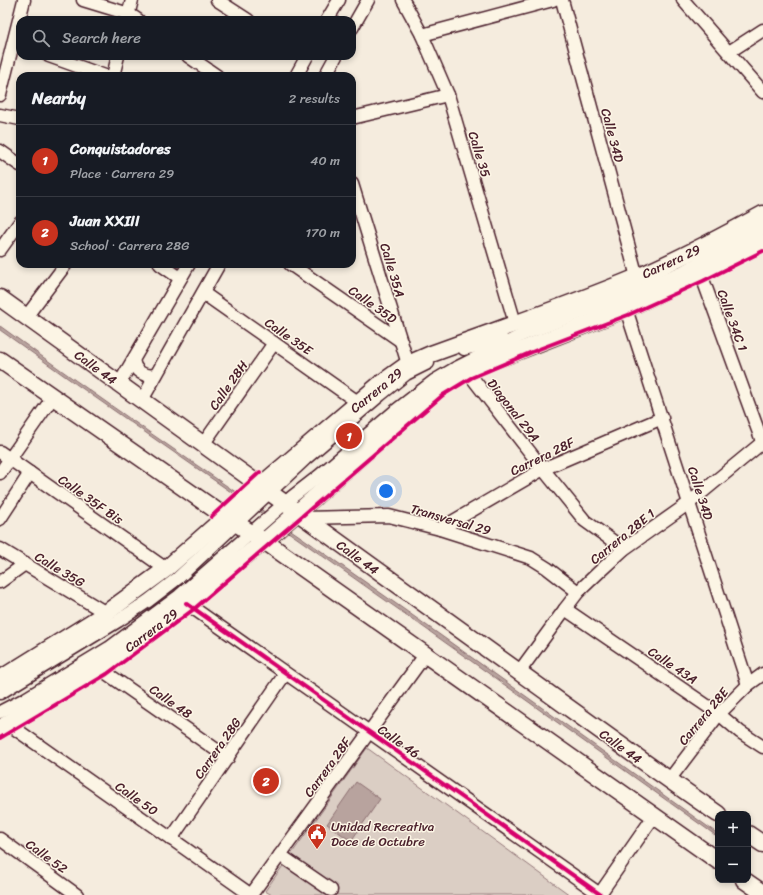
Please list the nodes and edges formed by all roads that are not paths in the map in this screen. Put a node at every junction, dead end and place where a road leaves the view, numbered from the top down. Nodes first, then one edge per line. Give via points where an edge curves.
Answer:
1 (24, 0) edge
2 (83, 0) edge
3 (132, 0) edge
4 (217, 0) edge
5 (339, 0) edge
6 (368, 0) edge
7 (403, 0) edge
8 (553, 0) edge
9 (562, 0) edge
10 (683, 0) edge
11 (21, 16) edge
12 (126, 16) edge
13 (131, 16) edge
14 (242, 16) edge
15 (329, 16) edge
16 (356, 21) edge
17 (763, 30) edge
18 (422, 35) junction
19 (16, 44) edge
20 (729, 52) junction
21 (60, 60) edge
22 (117, 60) edge
23 (194, 60) edge
24 (304, 60) edge
25 (334, 60) edge
26 (94, 72) edge
27 (114, 72) edge
28 (210, 72) edge
29 (298, 72) edge
30 (327, 72) edge
31 (763, 92) edge
32 (0, 95) edge
33 (448, 95) junction
34 (0, 115) edge
35 (356, 117) edge
36 (16, 118) edge
37 (0, 151) edge
38 (16, 162) edge
39 (356, 197) edge
40 (763, 214) edge
41 (16, 228) edge
42 (763, 228) edge
43 (763, 242) edge
44 (0, 250) edge
45 (63, 268) edge
46 (166, 268) edge
47 (186, 268) edge
48 (217, 268) edge
49 (296, 268) edge
50 (701, 274) junction
51 (637, 277) junction
52 (180, 278) junction
53 (203, 293) junction
54 (0, 298) edge
55 (626, 309) junction
56 (26, 317) junction
57 (519, 329) junction
58 (401, 341) junction
59 (274, 343) junction
60 (0, 360) edge
61 (133, 360) junction
62 (408, 364) junction
63 (467, 371) junction
64 (156, 375) junction
65 (119, 384) junction
66 (53, 397) junction
67 (142, 400) junction
68 (359, 402) junction
69 (662, 418) junction
70 (204, 443) junction
71 (763, 443) edge
72 (5, 455) edge
73 (543, 469) junction
74 (0, 473) edge
75 (30, 473) junction
76 (264, 490) junction
77 (689, 503) junction
78 (292, 511) junction
79 (234, 518) junction
80 (0, 519) edge
81 (440, 529) junction
82 (259, 535) junction
83 (0, 549) edge
84 (624, 549) junction
85 (25, 564) junction
86 (166, 569) junction
87 (0, 582) edge
88 (578, 592) junction
89 (186, 603) junction
90 (565, 609) junction
91 (106, 613) junction
92 (425, 655) junction
93 (99, 668) junction
94 (518, 672) junction
95 (285, 674) junction
96 (763, 674) edge
97 (0, 679) edge
98 (748, 685) junction
99 (0, 693) edge
100 (720, 714) junction
101 (2, 721) edge
102 (369, 732) junction
103 (763, 747) edge
104 (228, 758) junction
105 (669, 780) junction
106 (715, 812) edge
107 (654, 816) junction
108 (751, 836) edge
109 (171, 839) junction
110 (0, 840) edge
111 (763, 844) edge
112 (280, 854) junction
113 (715, 860) edge
114 (748, 883) edge
115 (331, 890) dead end
116 (763, 893) edge
117 (78, 895) edge
118 (251, 895) edge
119 (600, 895) edge

1 - 11 street
2 - 12 street
3 - 13 street
4 - 14 street
5 - 15 street
6 - 16 street
7 - 18 street, Calle 35
8 - 18 street
9 - 51 street, Calle 34D
10 - 20 street
17 - 20 street
18 - 33 street, Calle 35
19 - 32 street
20 - 31 street
21 - 26 street
22 - 27 street
23 - 28 street
24 - 29 street
25 - 30 street
33 - 35 street
33 - 57 street, Calle 35
34 - 36 street
37 - 38 street
39 - 58 street, Calle 35A
40 - 51 main road, Carrera 29 via 694,252
41 - 44 street
42 - 57 street via 682,272 637,291
43 - 50 main road, Carrera 29
45 - 56 street
46 - 52 street
47 - 52 street
48 - 53 street
49 - 58 street, Calle 35D
50 - 55 main road, Carrera 29
50 - 71 street, Calle 34C 1
51 - 57 main road, Carrera 29
52 - 61 street
53 - 59 street, Calle 35E
53 - 64 street
54 - 56 main road, Calle 44
55 - 63 main road, Carrera 29
55 - 69 street, Calle 34D
56 - 65 main road, Calle 44
57 - 62 main road, Carrera 29 via 431,354
57 - 76 street via 444,356 406,374
57 - 78 street via 434,381 394,412 319,476
58 - 62 street, Calle 35A
59 - 68 street, Calle 35E
59 - 70 street, Calle 28H
60 - 66 main road
61 - 64 street via 141,373
61 - 65 street
62 - 68 main road, Carrera 29
63 - 73 street, Diagonal 29A
63 - 78 main road, Carrera 29 via 439,388
64 - 67 street
65 - 67 main road, Calle 44
66 - 72 street
66 - 79 main road
67 - 70 main road, Calle 44
68 - 76 main road, Carrera 29
69 - 73 street, Carrera 28F
69 - 77 street, Calle 34D
70 - 76 main road, Calle 44
71 - 77 street, Carrera 28E 1
72 - 74 street
72 - 75 street, Calle 35F Bis
73 - 81 street, Carrera 28F
73 - 84 street, Diagonal 29A via 586,521
75 - 80 street
75 - 86 street, Calle 35F Bis
76 - 78 main road, Calle 44
76 - 79 main road, Carrera 29
77 - 84 street, Carrera 28E 1
77 - 98 street, Calle 34D
78 - 81 street, Transversal 29 via 388,516
78 - 82 main road, Carrera 29
78 - 94 main road, Calle 44
79 - 82 main road
79 - 86 main road, Carrera 29
79 - 99 street via 178,578 148,602
81 - 88 street, Transversal 29 via 531,558
82 - 89 main road, Carrera 29
82 - 92 main road
82 - 101 street via 109,648 24,699
83 - 85 street, Calle 35G
84 - 88 street, Carrera 28E 1
85 - 87 street
85 - 91 street, Calle 35G
86 - 91 main road, Carrera 29
88 - 90 street, Carrera 28E 1
89 - 93 main road, Carrera 29
89 - 95 street, Calle 46
90 - 94 street, Carrera 28E 1
90 - 100 street, Calle 43A
91 - 97 main road, Carrera 29
92 - 102 street, Carrera 28F
92 - 107 main road
93 - 101 main road, Carrera 29
93 - 104 street, Calle 48
94 - 105 main road, Calle 44
95 - 102 street, Calle 46
95 - 104 street, Carrera 28G
96 - 98 street, Carrera 28E
98 - 100 street, Carrera 28E
100 - 103 street, Calle 43A via 740,732
100 - 105 street, Carrera 28E
101 - 109 street, Calle 50
102 - 112 street, Carrera 28F
102 - 119 street, Calle 46
104 - 109 street, Carrera 28G
105 - 106 main road, Calle 44
107 - 113 main road
107 - 119 street
108 - 111 main road
109 - 118 street, Calle 50
110 - 117 street, Calle 52
112 - 115 street
112 - 118 street, Carrera 28F
114 - 116 main road

